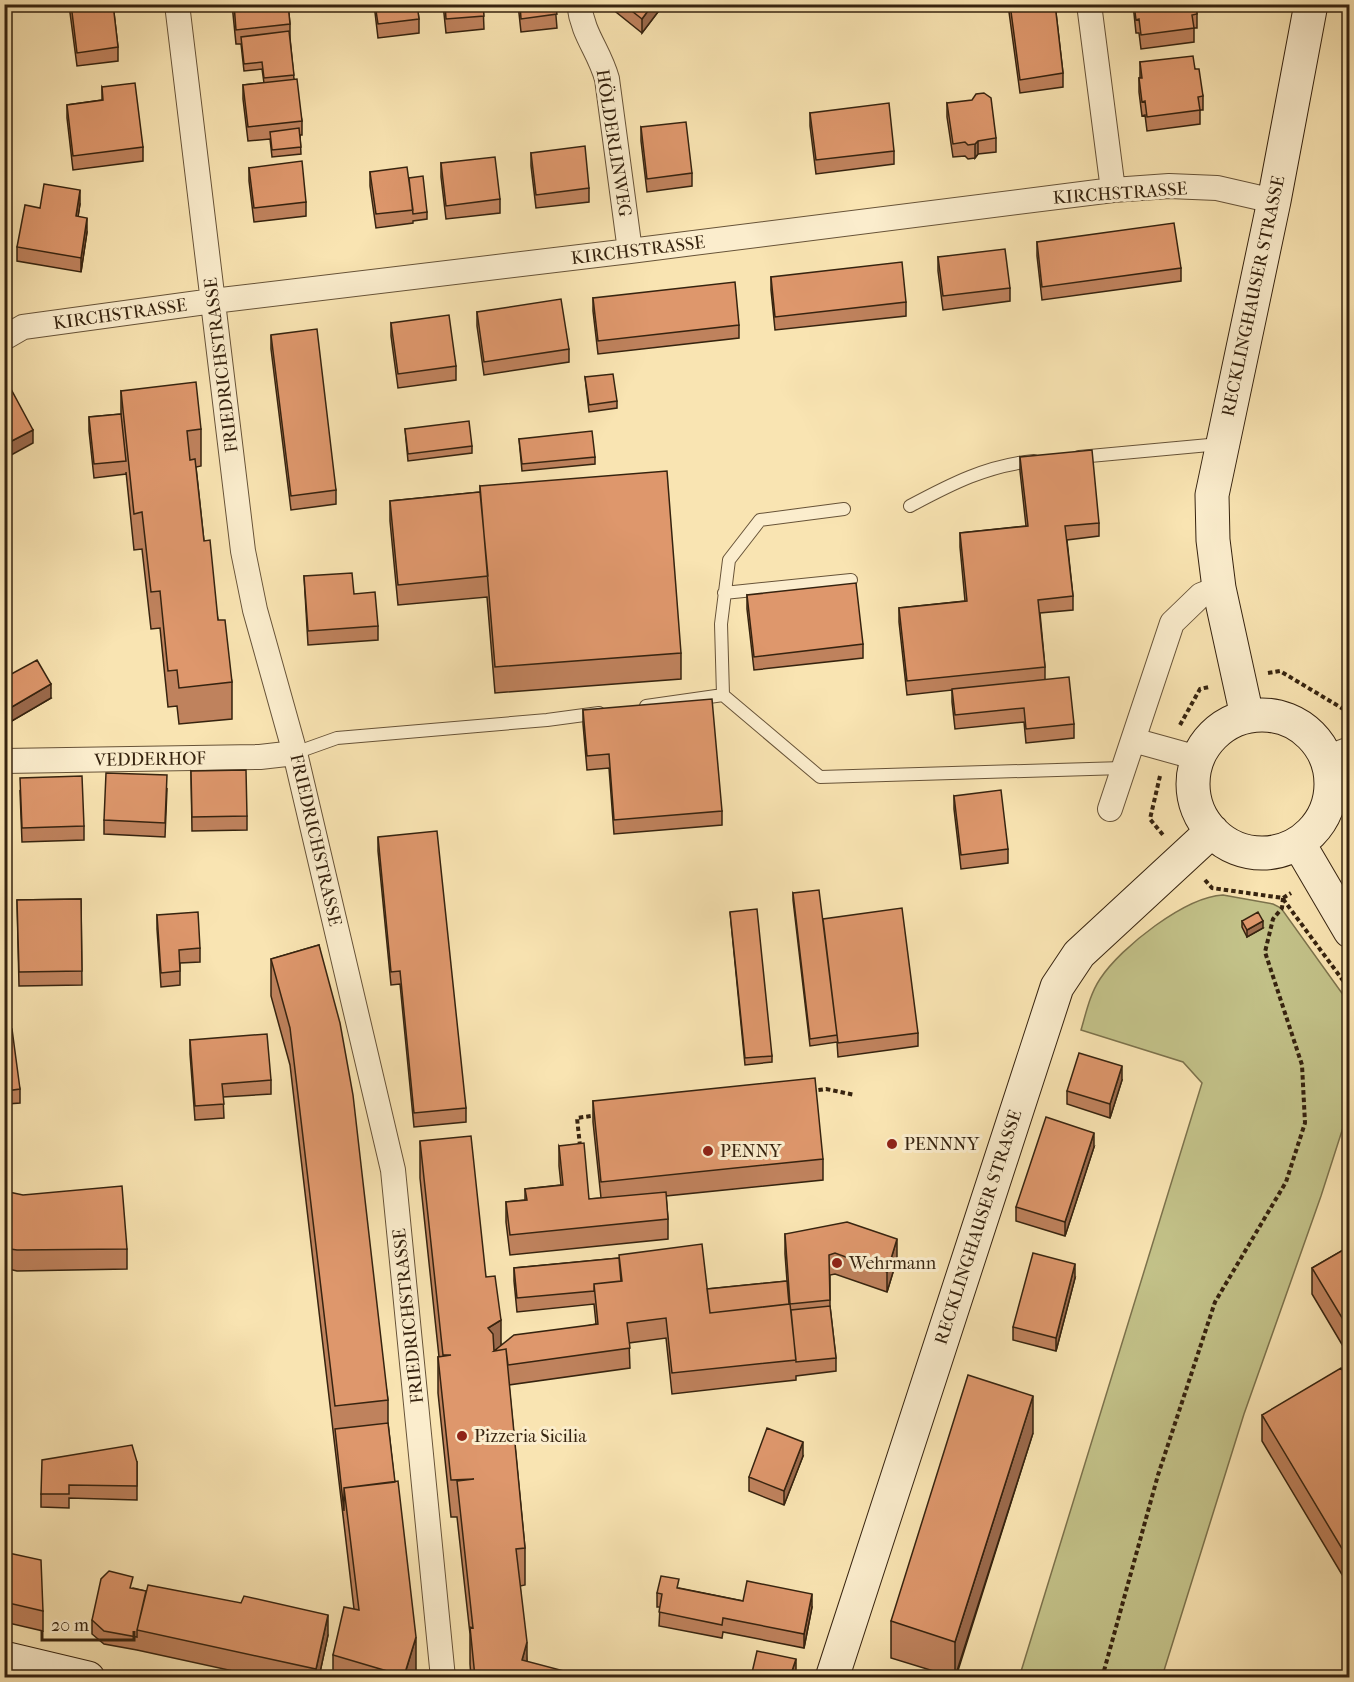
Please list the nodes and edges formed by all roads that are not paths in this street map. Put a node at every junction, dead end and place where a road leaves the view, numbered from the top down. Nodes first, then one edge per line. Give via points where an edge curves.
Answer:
1 (177, 4) edge
2 (579, 4) edge
3 (1089, 4) edge
4 (1311, 4) edge
5 (1113, 190) junction
6 (1274, 201) junction
7 (630, 251) junction
8 (213, 300) junction
9 (11, 326) edge
10 (1222, 444) junction
11 (1070, 458) edge
12 (1046, 460) edge
13 (910, 506) dead end
14 (844, 509) dead end
15 (851, 580) dead end
16 (1219, 588) junction
17 (724, 593) junction
18 (723, 695) junction
19 (629, 708) edge
20 (606, 712) edge
21 (1247, 716) junction
22 (1133, 740) junction
23 (295, 753) junction
24 (1338, 754) edge
25 (1198, 758) junction
26 (4, 761) edge
27 (1124, 768) junction
28 (1110, 809) dead end
29 (1212, 831) junction
30 (1299, 844) junction
31 (1350, 931) edge
32 (4, 1658) edge
33 (88, 1677) edge
34 (443, 1677) edge
35 (832, 1677) edge

1 - 8 street, FRIEDRICHSTRASSE
2 - 7 street, HÖLDERLINWEG via 581,21 607,79
3 - 5 street
4 - 6 main road, RECKLINGHAUSER STRASSE
5 - 6 street, KIRCHSTRASSE via 1217,188
5 - 7 street, KIRCHSTRASSE
6 - 10 main road, RECKLINGHAUSER STRASSE
7 - 8 street, KIRCHSTRASSE
8 - 9 street, KIRCHSTRASSE
8 - 23 street, FRIEDRICHSTRASSE via 243,551 255,610
10 - 11 lane
10 - 16 main road, RECKLINGHAUSER STRASSE via 1212,495
12 - 13 lane via 982,471
14 - 17 lane via 760,520 729,560
15 - 17 lane
16 - 21 main road, RECKLINGHAUSER STRASSE
16 - 22 street via 1201,595 1172,623
17 - 18 lane
18 - 19 lane
18 - 27 lane via 820,777
20 - 23 lane via 337,738
21 - 24 main road via 1286,718
21 - 25 main road via 1209,739
22 - 25 street
22 - 27 street
23 - 26 street, VEDDERHOF via 260,758
23 - 34 street, FRIEDRICHSTRASSE via 393,1170
24 - 30 main road via 1325,815
25 - 29 main road via 1193,777 1194,797 1200,815
27 - 28 street
29 - 30 main road via 1230,846 1253,853 1277,852
29 - 35 main road, RECKLINGHAUSER STRASSE via 1079,954 1058,987
30 - 31 main road
32 - 33 main road

